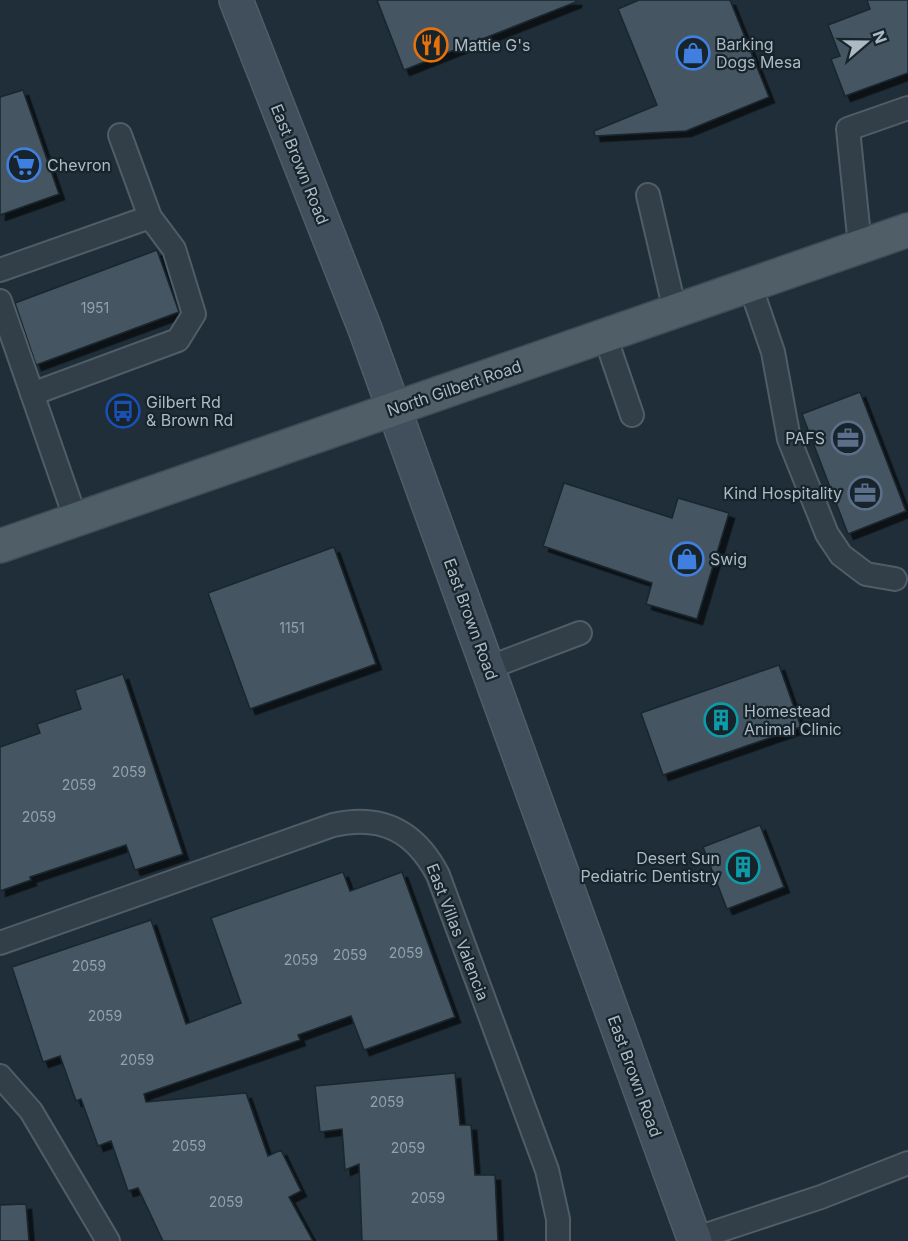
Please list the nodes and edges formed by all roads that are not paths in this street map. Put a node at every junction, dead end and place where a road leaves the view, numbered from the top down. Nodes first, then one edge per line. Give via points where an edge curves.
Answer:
1 (236, 0) edge
2 (908, 108) edge
3 (120, 135) dead end
4 (648, 195) dead end
5 (150, 217) junction
6 (908, 230) edge
7 (860, 246) junction
8 (0, 270) edge
9 (750, 285) junction
10 (0, 301) edge
11 (675, 311) junction
12 (605, 336) junction
13 (32, 394) junction
14 (394, 409) junction
15 (632, 415) dead end
16 (76, 520) junction
17 (0, 546) edge
18 (895, 579) dead end
19 (580, 633) dead end
20 (488, 668) junction
21 (0, 943) edge
22 (0, 1076) edge
23 (908, 1163) edge
24 (695, 1240) edge
25 (108, 1241) edge
26 (558, 1241) edge

1 - 14 main road, East Brown Road
2 - 7 lane via 848,129
3 - 5 lane
4 - 11 lane
5 - 8 lane
5 - 13 lane via 174,249 195,314 178,340
6 - 7 main road, North Gilbert Road
7 - 9 main road, North Gilbert Road
9 - 11 main road, North Gilbert Road
9 - 18 lane via 772,352 789,439 827,534 841,555 866,574
10 - 13 lane
11 - 12 main road, North Gilbert Road
12 - 14 main road, North Gilbert Road
12 - 15 lane
13 - 16 lane
14 - 16 main road, North Gilbert Road
14 - 20 main road, East Brown Road
16 - 17 main road, North Gilbert Road
19 - 20 lane
20 - 24 main road, East Brown Road
21 - 26 lane, East Villas Valencia via 333,825 366,821 402,832 418,844 438,875 547,1170
22 - 25 lane via 31,1111
23 - 24 lane

